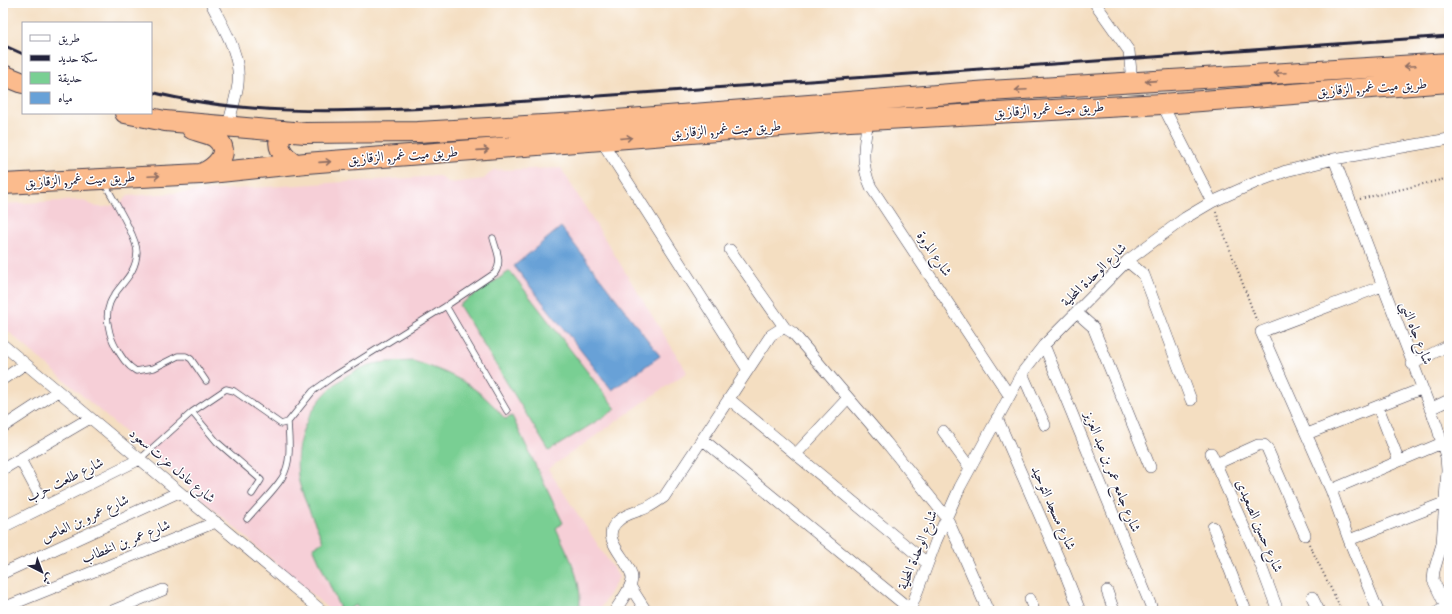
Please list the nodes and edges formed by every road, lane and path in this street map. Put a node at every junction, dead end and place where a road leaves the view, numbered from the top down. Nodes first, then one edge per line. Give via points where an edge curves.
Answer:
1 (211, 3) edge
2 (1095, 3) edge
3 (1449, 63) edge
4 (3, 75) edge
5 (1129, 82) junction
6 (1449, 82) edge
7 (22, 83) edge
8 (1162, 104) junction
9 (130, 114) edge
10 (868, 120) junction
11 (165, 121) junction
12 (228, 126) junction
13 (284, 131) junction
14 (1449, 139) edge
15 (601, 140) junction
16 (1334, 159) junction
17 (296, 164) junction
18 (201, 174) junction
19 (102, 178) junction
20 (1449, 178) edge
21 (3, 184) edge
22 (1212, 202) junction
23 (1349, 202) junction
24 (493, 238) dead end
25 (730, 250) dead end
26 (1127, 262) junction
27 (1382, 286) junction
28 (446, 306) junction
29 (1076, 312) junction
30 (785, 328) junction
31 (1261, 332) junction
32 (3, 345) edge
33 (1044, 345) junction
34 (1449, 345) edge
35 (25, 364) junction
36 (1412, 364) junction
37 (748, 370) junction
38 (1022, 373) junction
39 (3, 379) edge
40 (206, 381) dead end
41 (1421, 389) junction
42 (58, 391) junction
43 (1009, 394) junction
44 (848, 398) junction
45 (728, 399) junction
46 (1192, 400) dead end
47 (1449, 400) edge
48 (1378, 407) junction
49 (1430, 409) junction
50 (507, 411) dead end
51 (192, 412) junction
52 (90, 418) junction
53 (997, 418) junction
54 (288, 422) junction
55 (1046, 425) dead end
56 (3, 427) edge
57 (943, 432) dead end
58 (1306, 434) junction
59 (702, 439) junction
60 (1442, 443) junction
61 (1211, 453) dead end
62 (796, 454) junction
63 (20, 459) junction
64 (140, 459) junction
65 (1399, 461) junction
66 (1216, 464) junction
67 (1150, 467) dead end
68 (970, 468) junction
69 (3, 469) edge
70 (1448, 469) edge
71 (1331, 490) junction
72 (180, 492) junction
73 (252, 494) dead end
74 (1446, 502) junction
75 (45, 506) junction
76 (247, 518) dead end
77 (947, 518) junction
78 (216, 522) junction
79 (3, 527) edge
80 (1212, 527) dead end
81 (1305, 535) joint
82 (1349, 540) junction
83 (927, 563) junction
84 (3, 573) edge
85 (630, 586) junction
86 (162, 590) dead end
87 (1107, 591) dead end
88 (1312, 597) dead end
89 (1030, 599) dead end
90 (3, 608) edge
91 (1445, 609) edge
92 (910, 610) edge
93 (112, 611) edge
94 (322, 611) edge
95 (616, 611) edge
96 (646, 611) edge
97 (988, 611) edge
98 (1034, 611) edge
99 (1080, 611) edge
100 (1114, 611) edge
101 (1153, 611) edge
102 (1246, 611) edge
103 (1278, 611) edge
104 (1319, 611) edge
105 (1342, 611) edge
106 (1378, 611) edge

1 - 12 street via 236,55 238,85
2 - 5 street via 1129,51
3 -> 5 highway, طريق ميت غمر, الزقازيق
4 - 7 highway
5 -> 13 highway, طريق ميت غمر, الزقازيق via 527,127 354,134
6 - 8 highway, طريق ميت غمر, الزقازيق
8 - 10 highway, طريق ميت غمر, الزقازيق
8 - 22 street
9 - 11 highway, طريق ميت غمر, الزقازيق
15 -> 10 highway, طريق ميت غمر, الزقازيق
10 - 43 street, شارع المروة via 863,156 865,172 871,187
11 - 12 highway, طريق ميت غمر, الزقازيق
11 - 18 highway via 216,138 222,152 220,160 216,167
12 - 13 highway, طريق ميت غمر, الزقازيق
13 - 17 highway via 279,142 280,150
14 - 16 street, شارع الوحدة المحلية
17 -> 15 highway, طريق ميت غمر, الزقازيق
15 - 37 street
16 - 22 street, شارع الوحدة المحلية via 1279,174
16 - 23 street, شارع جاه النبى
17 - 18 highway, طريق ميت غمر, الزقازيق
19 -> 18 highway, طريق ميت غمر, الزقازيق
19 - 21 highway, طريق ميت غمر, الزقازيق
19 - 40 lane via 137,251 135,265 107,306 106,320 112,342 127,366 136,371 146,370 178,356 186,356 191,359
20 - 23 path
22 - 26 street, شارع الوحدة المحلية via 1159,236
22 - 31 path
23 - 27 street, شارع جاه النبى
24 - 28 lane via 500,261 495,273
25 - 30 street
26 - 29 street, شارع الوحدة المحلية
26 - 46 street via 1144,275
27 - 31 street
27 - 36 street, شارع جاه النبى
28 - 50 lane
28 - 54 lane via 313,391
29 - 33 street, شارع الوحدة المحلية
29 - 67 street via 1093,328
30 - 37 street via 771,335
30 - 44 street via 793,333
31 - 58 street
32 - 35 street, شارع عادل عزت سعود
33 - 38 street, شارع الوحدة المحلية
33 - 101 street, شارع جامع عمر بن عبد العزيز
34 - 36 street
35 - 39 street
35 - 42 street, شارع عادل عزت سعود
36 - 41 street, شارع جاه النبى
37 - 45 street
38 - 43 street, شارع الوحدة المحلية
38 - 55 street
41 - 48 street
41 - 49 street, شارع جاه النبى
42 - 52 street, شارع عادل عزت سعود
42 - 56 street
43 - 53 street, شارع الوحدة المحلية
44 - 62 street
44 - 77 street
45 - 59 street
45 - 62 street
47 - 49 street
48 - 58 street
48 - 65 street
49 - 60 street, شارع جاه النبى
51 - 54 lane via 226,389 234,391 281,424
51 - 64 lane
51 - 73 lane via 216,442 261,480
52 - 63 street
52 - 64 street, شارع عادل عزت سعود
53 - 68 street, شارع الوحدة المحلية
53 - 99 street, شارع مسجد التوحيد
54 - 76 lane via 289,449 282,478
57 - 68 street
58 - 71 street
59 - 85 street via 664,497 615,523 611,535 631,572
59 - 92 street
60 - 65 street
60 - 70 street, شارع جاه النبى
61 - 66 street, شارع حسين الصعيدى
62 - 83 street
63 - 69 street
63 - 75 street
64 - 72 street, شارع عادل عزت سعود
64 - 75 street, شارع طلعت حرب
65 - 71 street
66 - 81 street via 1258,445 1264,445
66 - 103 street, شارع حسين الصعيدى via 1260,563
68 - 77 street, شارع الوحدة المحلية
70 - 74 street, شارع جاه النبى
71 - 82 street
72 - 78 street, شارع عادل عزت سعود
72 - 84 street, شارع عمرو بن العاص
74 - 82 street
74 - 91 street, شارع جاه النبى via 1442,544 1433,580
75 - 79 street, شارع طلعت حرب
77 - 83 street, شارع الوحدة المحلية
77 - 97 street
78 - 90 street, شارع عمر بن الخطاب
78 - 94 street, شارع عادل عزت سعود
80 - 102 street
81 - 105 path
82 - 106 street
83 - 92 street, شارع الوحدة المحلية
85 - 95 street
85 - 96 street
86 - 93 street
87 - 100 street
88 - 104 street
89 - 98 street

